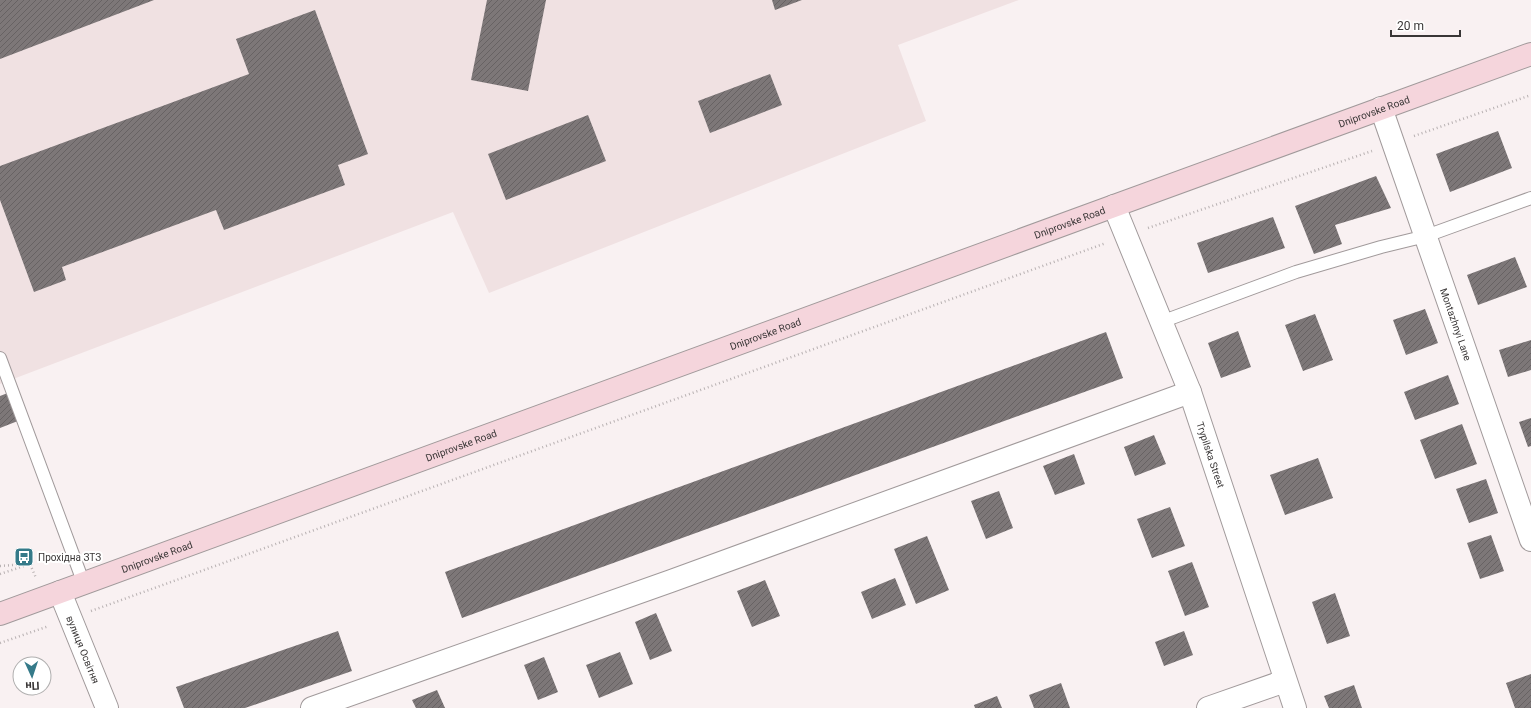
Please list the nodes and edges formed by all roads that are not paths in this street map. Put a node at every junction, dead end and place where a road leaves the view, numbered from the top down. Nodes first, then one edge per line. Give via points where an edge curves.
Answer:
1 (1531, 54) edge
2 (1381, 108) junction
3 (1531, 198) edge
4 (1114, 206) junction
5 (1426, 236) junction
6 (1161, 322) junction
7 (0, 358) edge
8 (1190, 392) junction
9 (1531, 540) edge
10 (84, 584) junction
11 (60, 592) junction
12 (0, 614) edge
13 (1285, 681) junction
14 (107, 708) edge
15 (312, 708) edge
16 (1208, 708) edge
17 (1295, 708) edge

1 - 2 street, Dniprovske Road
2 - 4 street, Dniprovske Road
2 - 5 street, Montazhnyi Lane
3 - 5 lane
4 - 6 street, Trypilska Street
4 - 10 street, Dniprovske Road
5 - 6 lane via 1381,246 1296,272
5 - 9 street, Montazhnyi Lane
6 - 8 street, Trypilska Street
7 - 10 lane
8 - 13 street, Trypilska Street
8 - 15 street via 671,581
10 - 11 street, Dniprovske Road
11 - 12 street, Dniprovske Road
11 - 14 street, вулиця Освітня
13 - 16 street
13 - 17 street, Trypilska Street

